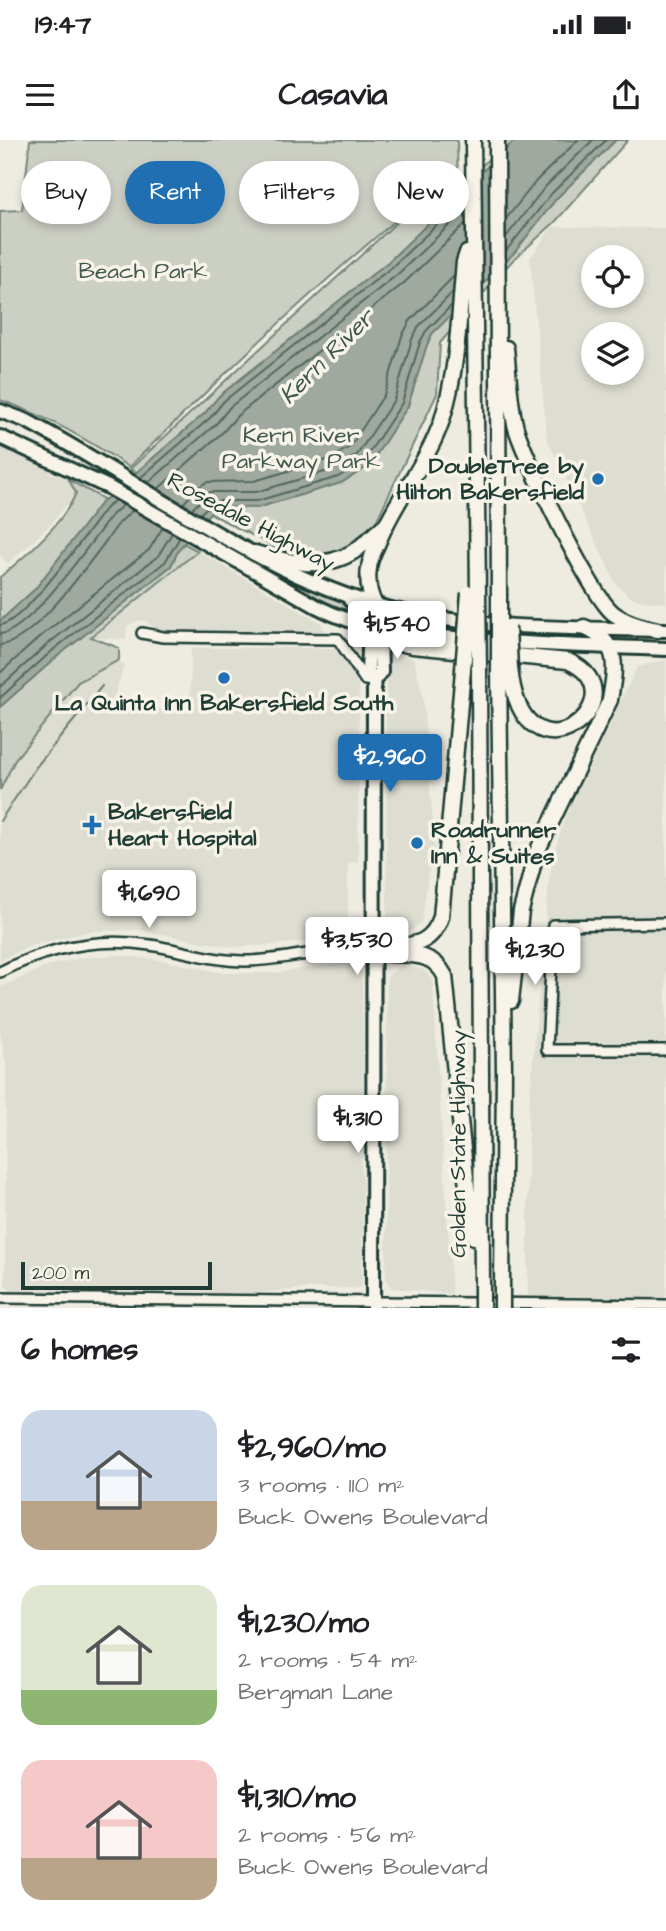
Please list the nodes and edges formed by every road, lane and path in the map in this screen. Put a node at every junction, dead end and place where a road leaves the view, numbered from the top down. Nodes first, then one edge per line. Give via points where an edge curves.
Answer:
1 (497, 144) edge
2 (473, 145) edge
3 (472, 235) junction
4 (497, 295) junction
5 (0, 411) edge
6 (0, 437) edge
7 (385, 526) junction
8 (255, 553) junction
9 (341, 593) junction
10 (473, 593) junction
11 (375, 605) junction
12 (404, 612) junction
13 (377, 625) junction
14 (584, 627) junction
15 (662, 630) edge
16 (400, 631) joint
17 (142, 633) dead end
18 (611, 647) junction
19 (666, 649) edge
20 (505, 669) junction
21 (374, 681) junction
22 (666, 923) edge
23 (373, 951) junction
24 (0, 972) edge
25 (666, 1050) edge
26 (504, 1072) junction
27 (482, 1284) junction
28 (0, 1298) edge
29 (666, 1305) edge
30 (373, 1306) edge
31 (482, 1308) edge
32 (502, 1308) edge

1 - 4 highway
2 - 3 highway, Golden State Highway
3 - 7 highway via 464,261 456,359 440,423
3 - 10 highway, Golden State Highway via 477,575
4 - 15 highway via 513,414 522,444 565,534 602,600 619,618
4 - 20 highway, bridge
5 - 8 main road, Rosedale Highway via 110,467
6 - 13 main road, Rosedale Highway via 108,487 333,615
7 - 8 highway via 352,553 323,562 285,561
7 - 11 highway via 369,568
8 - 9 main road, Rosedale Highway
9 - 11 main road, Rosedale Highway
9 - 13 main road
10 - 23 highway, bridge via 441,917 421,943
10 - 27 highway, Golden State Highway, bridge via 479,670
11 - 12 main road, Rosedale Highway
11 - 13 highway
12 - 13 main road
12 - 14 main road, Rosedale Highway via 484,623
13 - 16 highway
13 - 20 highway via 397,643 568,661 586,674 592,687 593,700 586,717 565,731 535,726 518,707
13 - 21 main road via 381,672
14 - 15 main road, Rosedale Highway
14 - 18 highway
16 - 18 main road
17 - 21 street via 338,639 365,680
18 - 19 main road
18 - 26 highway via 610,700 548,824 530,872 521,911
20 - 26 highway, Golden State Highway
21 - 23 main road
22 - 25 street via 553,925 547,1050
23 - 24 street via 244,961 111,942 51,951
23 - 27 highway via 429,958 447,979 468,1197
23 - 30 main road
26 - 32 highway, Golden State Highway, bridge
27 - 31 highway, Golden State Highway, bridge
28 - 30 street
29 - 30 street

